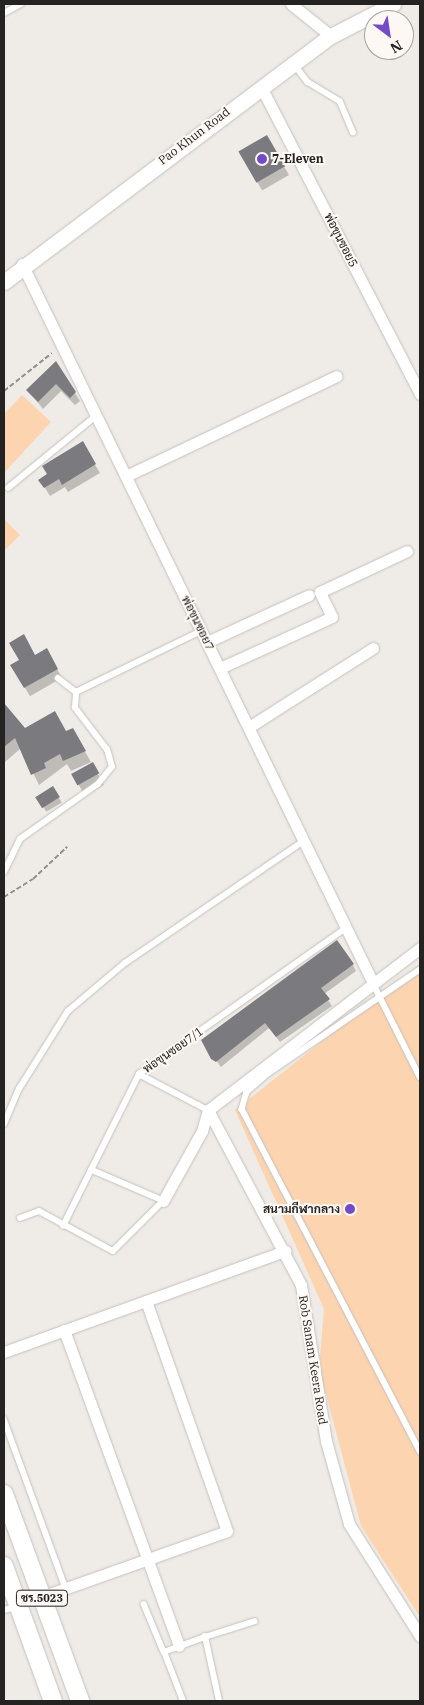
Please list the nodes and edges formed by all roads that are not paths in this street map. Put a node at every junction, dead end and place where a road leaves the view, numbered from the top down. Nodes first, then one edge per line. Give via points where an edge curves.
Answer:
1 (21, 4) edge
2 (291, 4) edge
3 (394, 4) edge
4 (376, 7) edge
5 (4, 13) edge
6 (331, 36) junction
7 (294, 63) junction
8 (261, 87) junction
9 (353, 132) dead end
10 (22, 264) junction
11 (4, 282) edge
12 (337, 376) dead end
13 (420, 394) edge
14 (96, 416) junction
15 (126, 476) junction
16 (8, 488) dead end
17 (407, 551) dead end
18 (309, 595) dead end
19 (201, 631) junction
20 (207, 642) junction
21 (372, 648) dead end
22 (220, 668) junction
23 (58, 678) dead end
24 (76, 692) junction
25 (249, 728) junction
26 (304, 841) junction
27 (4, 872) edge
28 (346, 928) junction
29 (420, 948) edge
30 (420, 970) edge
31 (373, 983) junction
32 (381, 1000) junction
33 (139, 1074) junction
34 (420, 1077) edge
35 (208, 1110) junction
36 (4, 1124) edge
37 (91, 1170) junction
38 (163, 1201) junction
39 (20, 1218) dead end
40 (63, 1226) junction
41 (285, 1251) junction
42 (146, 1301) junction
43 (64, 1330) junction
44 (4, 1352) edge
45 (4, 1419) edge
46 (420, 1451) edge
47 (4, 1494) edge
48 (148, 1559) junction
49 (6, 1577) edge
50 (66, 1588) junction
51 (42, 1597) junction
52 (144, 1604) dead end
53 (11, 1608) edge
54 (255, 1621) dead end
55 (420, 1636) edge
56 (205, 1637) junction
57 (180, 1646) junction
58 (164, 1652) junction
59 (53, 1701) edge
60 (80, 1701) edge
61 (183, 1701) edge
62 (220, 1701) edge

1 - 5 lane
2 - 6 street
3 - 4 main road, Pao Khun Road
4 - 6 main road, Pao Khun Road
6 - 7 main road, Pao Khun Road
7 - 8 main road, Pao Khun Road
7 - 9 lane via 308,82 340,101
8 - 10 main road, Pao Khun Road
8 - 13 street, พ่อขุนซอย5
10 - 11 main road, Pao Khun Road
10 - 14 street, พ่อขุนซอย7
12 - 15 street
14 - 15 street, พ่อขุนซอย7
14 - 16 lane
15 - 19 street, พ่อขุนซอย7
17 - 22 street via 320,592 332,617
18 - 20 street
19 - 20 street, พ่อขุนซอย7
19 - 24 lane
20 - 22 street, พ่อขุนซอย7
21 - 25 street
22 - 25 street, พ่อขุนซอย7
23 - 24 lane
24 - 27 lane via 75,708 107,750 112,768 98,784 20,839
25 - 26 street, พ่อขุนซอย7
26 - 28 street, พ่อขุนซอย7
26 - 36 lane via 125,963 75,1004 43,1047
28 - 31 street, พ่อขุนซอย7
28 - 33 lane, พ่อขุนซอย7/1
29 - 31 street
30 - 32 lane
31 - 32 lane
31 - 35 street
32 - 34 lane
32 - 46 lane via 268,1074 247,1092 242,1108
33 - 35 lane
33 - 37 lane, พ่อขุนซอย7/1
35 - 38 street via 202,1131
35 - 41 street, Rob Sanam Keera Road
37 - 38 lane
37 - 40 lane, พ่อขุนซอย7/1
38 - 40 lane via 112,1251
39 - 40 lane via 39,1211
41 - 42 street
41 - 55 street, Rob Sanam Keera Road via 301,1286 326,1441 349,1524
42 - 43 street
42 - 48 street via 227,1531
43 - 44 street
43 - 48 street
45 - 50 lane
47 - 51 main road, ชร.5023
48 - 50 street
48 - 57 street
49 - 53 main road, ชร.5023
50 - 51 street
51 - 60 main road, ชร.5023
52 - 58 lane
53 - 59 main road, ชร.5023
54 - 56 lane
56 - 57 lane
56 - 62 lane
57 - 58 lane
58 - 61 lane

